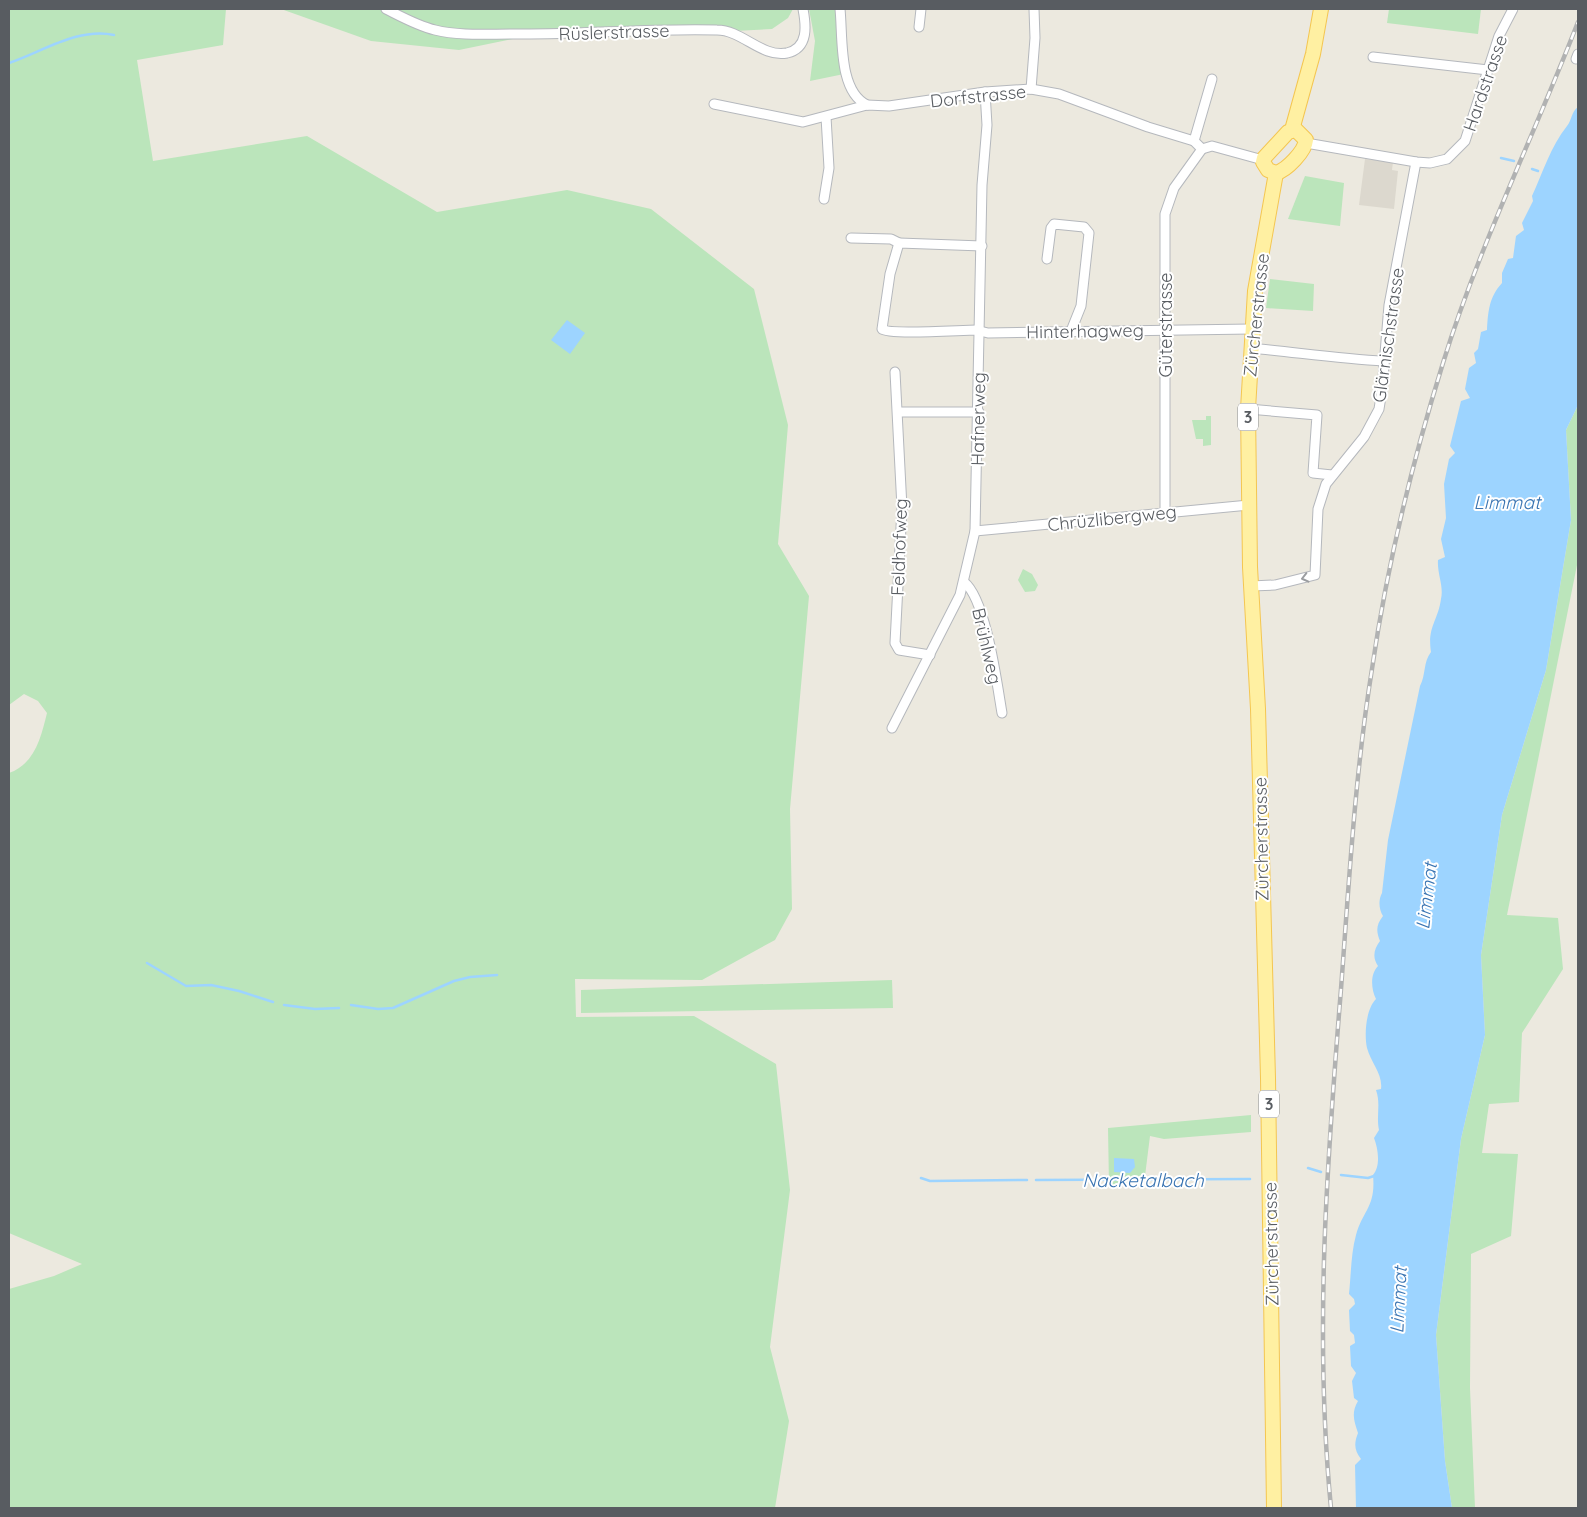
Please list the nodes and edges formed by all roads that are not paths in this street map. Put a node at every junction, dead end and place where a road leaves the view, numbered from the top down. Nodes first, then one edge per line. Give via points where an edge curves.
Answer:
1 (386, 9) edge
2 (802, 9) edge
3 (840, 9) edge
4 (921, 9) edge
5 (1034, 9) edge
6 (1321, 9) edge
7 (1513, 9) edge
8 (919, 27) dead end
9 (1373, 57) dead end
10 (1488, 70) junction
11 (1212, 79) dead end
12 (1031, 89) junction
13 (984, 92) junction
14 (714, 104) dead end
15 (867, 105) junction
16 (826, 117) junction
17 (1292, 130) junction
18 (1194, 142) junction
19 (1306, 143) junction
20 (1202, 149) junction
21 (1263, 160) junction
22 (1416, 162) junction
23 (1276, 173) junction
24 (824, 199) dead end
25 (851, 238) dead end
26 (899, 243) junction
27 (982, 246) junction
28 (1046, 259) dead end
29 (1251, 329) junction
30 (1165, 330) junction
31 (1072, 331) junction
32 (980, 332) junction
33 (1250, 348) junction
34 (1384, 361) junction
35 (896, 372) dead end
36 (1248, 409) junction
37 (898, 412) junction
38 (979, 412) junction
39 (1332, 475) junction
40 (1249, 505) junction
41 (1165, 512) junction
42 (975, 531) junction
43 (964, 582) junction
44 (1251, 586) junction
45 (930, 655) junction
46 (1002, 713) dead end
47 (892, 728) dead end
48 (1274, 1508) edge

1 - 2 street, Rüslerstrasse via 410,22 458,33 558,35 729,30 775,54 788,52 802,42 806,26
3 - 15 street via 847,80 858,101
4 - 8 street
5 - 12 street
6 - 17 main road
7 - 10 street, Hardstrasse
9 - 10 street
10 - 22 street, Hardstrasse via 1470,129 1458,151 1439,162
11 - 18 street
12 - 13 street, Dorfstrasse
12 - 18 street, Dorfstrasse via 1059,94
13 - 15 street, Dorfstrasse via 913,103
13 - 27 street, Hafnerweg via 987,125 982,185
14 - 16 street, Dorfstrasse via 803,122
15 - 16 street, Dorfstrasse
16 - 24 street via 829,168
17 - 19 main road via 1299,132
17 - 21 main road
18 - 20 street, Dorfstrasse
19 - 22 street, Hardstrasse
19 - 23 main road via 1283,170
20 - 21 street via 1212,146
20 - 30 street, Güterstrasse via 1174,188 1165,214
21 - 23 main road via 1266,168
22 - 34 street, Glärnischstrasse via 1389,305
23 - 29 main road, Zürcherstrasse / 3
25 - 26 street via 892,239
26 - 27 street
26 - 32 street, Hinterhagweg via 890,274 882,329 885,332
27 - 32 street, Hafnerweg
28 - 31 street via 1050,228 1054,224 1084,227 1089,233 1081,306
29 - 30 street, Hinterhagweg
29 - 33 main road, Zürcherstrasse / 3
30 - 31 street, Hinterhagweg
30 - 41 street, Güterstrasse
31 - 32 street, Hinterhagweg
32 - 38 street, Hafnerweg
33 - 34 street
33 - 36 main road, Zürcherstrasse / 3
34 - 39 street, Glärnischstrasse via 1382,390 1373,424
35 - 37 street, Feldhofweg
36 - 39 street via 1317,416 1313,473
36 - 40 main road, Zürcherstrasse / 3
37 - 38 street
37 - 45 street, Feldhofweg via 902,508 895,643 898,650
38 - 42 street, Hafnerweg
39 -> 44 street, Glärnischstrasse via 1321,498 1317,520 1315,575
40 - 41 street, Chrüzlibergweg
40 - 44 main road, Zürcherstrasse / 3
41 - 42 street, Chrüzlibergweg
42 - 43 street, Hafnerweg
43 - 45 street, Hafnerweg
43 - 46 street, Brühlweg via 971,587 980,606
44 - 48 main road, Zürcherstrasse / 3 via 1258,709 1268,1078
45 - 47 street, Hafnerweg

